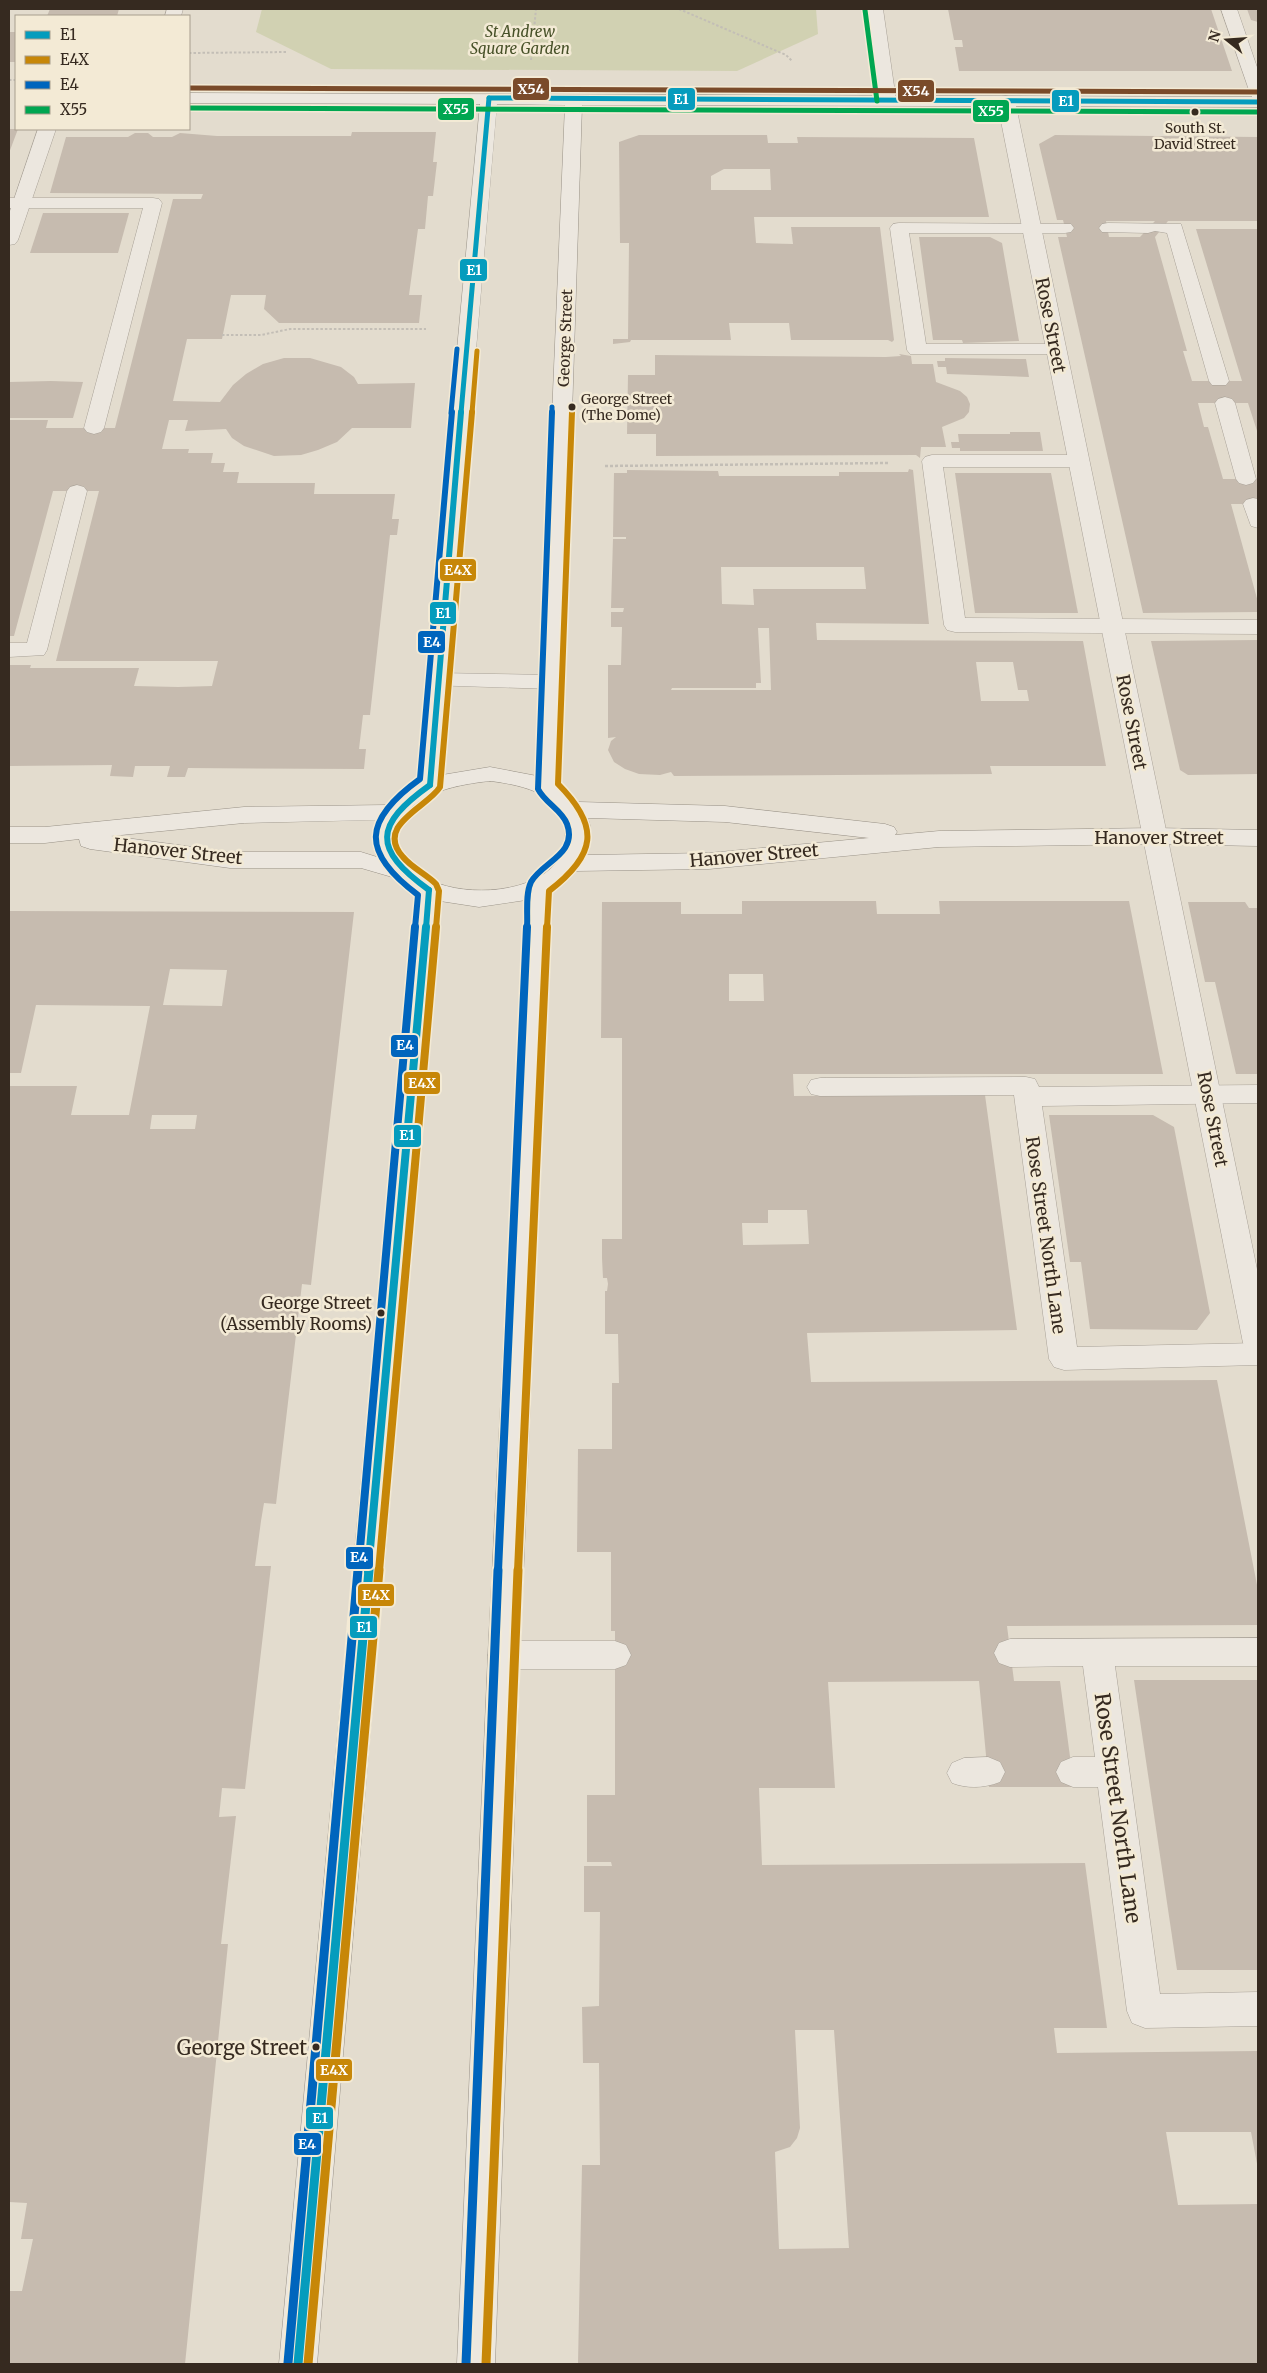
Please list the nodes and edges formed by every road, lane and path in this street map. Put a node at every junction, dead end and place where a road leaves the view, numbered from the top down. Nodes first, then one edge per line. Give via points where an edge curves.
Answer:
1 (536, 9) edge
2 (679, 9) edge
3 (876, 9) edge
4 (1229, 9) edge
5 (288, 52) dead end
6 (190, 53) edge
7 (532, 54) dead end
8 (1258, 93) edge
9 (190, 98) edge
10 (489, 98) junction
11 (574, 98) junction
12 (802, 100) junction
13 (887, 100) junction
14 (1006, 101) junction
15 (1258, 102) edge
16 (47, 130) edge
17 (15, 203) edge
18 (1031, 228) junction
19 (1065, 228) dead end
20 (1108, 228) dead end
21 (881, 238) dead end
22 (901, 238) junction
23 (9, 240) edge
24 (469, 329) junction
25 (222, 335) dead end
26 (1056, 350) junction
27 (1219, 381) dead end
28 (1225, 403) dead end
29 (94, 428) dead end
30 (932, 461) junction
31 (1079, 461) junction
32 (560, 466) junction
33 (1246, 479) dead end
34 (77, 491) dead end
35 (1258, 627) edge
36 (1112, 628) junction
37 (9, 650) edge
38 (437, 680) junction
39 (551, 682) junction
40 (430, 785) junction
41 (548, 788) junction
42 (572, 809) junction
43 (394, 812) junction
44 (9, 835) edge
45 (45, 835) junction
46 (1155, 836) junction
47 (939, 838) junction
48 (1258, 838) edge
49 (569, 863) junction
50 (400, 872) junction
51 (539, 886) junction
52 (429, 890) junction
53 (820, 1087) dead end
54 (1208, 1094) junction
55 (1258, 1094) edge
56 (1027, 1097) junction
57 (1258, 1343) edge
58 (1258, 1354) edge
59 (1097, 1652) junction
60 (1258, 1652) edge
61 (1010, 1653) dead end
62 (504, 1655) junction
63 (615, 1655) dead end
64 (1072, 1772) dead end
65 (1113, 1772) junction
66 (1258, 2009) edge
67 (298, 2364) edge
68 (476, 2364) edge

1 - 7 path
2 - 12 path via 786,55 803,75
3 - 13 street
4 - 8 street
5 - 6 path
9 - 10 street
10 - 11 street
10 - 24 street
11 - 12 street
11 - 32 street, George Street
12 - 13 street
13 - 14 street
14 - 15 street
14 - 18 street, Rose Street
16 - 17 street
17 - 23 street
17 - 29 street via 153,204
18 - 19 street
18 - 22 street via 899,228
18 - 26 street, Rose Street
20 - 27 street via 1175,228
21 - 22 street
22 - 26 street via 917,350
24 - 25 path via 290,329 261,335
24 - 38 street
26 - 31 street, Rose Street
28 - 33 street
30 - 31 street
30 - 32 path
30 - 36 street via 955,625
31 - 36 street, Rose Street
32 - 39 street, George Street
34 - 37 street via 36,650
35 - 36 street
36 - 46 street, Rose Street
38 - 39 street
38 - 40 street
39 - 41 street, George Street
40 - 41 street via 449,778 490,774 530,780
40 - 43 street
41 - 42 street
42 - 47 street, Hanover Street via 725,814
42 - 49 street via 579,833
43 - 45 street, Hanover Street via 244,815
43 - 50 street via 388,824 386,847
44 - 45 street, Hanover Street
45 - 50 street, Hanover Street via 230,860 361,860
46 - 47 street, Hanover Street
46 - 48 street, Hanover Street
46 - 54 street, Rose Street
47 - 49 street, Hanover Street via 709,861
49 - 51 street
50 - 52 street
51 - 52 street via 484,899
51 - 62 street
52 - 67 street
53 - 56 street via 1026,1086
54 - 55 street
54 - 56 street
54 - 57 street, Rose Street
56 - 58 street, Rose Street North Lane via 1064,1359
59 - 60 street
59 - 61 street
59 - 65 street, Rose Street North Lane
62 - 63 street
62 - 68 street
64 - 65 street
65 - 66 street, Rose Street North Lane via 1145,2011

